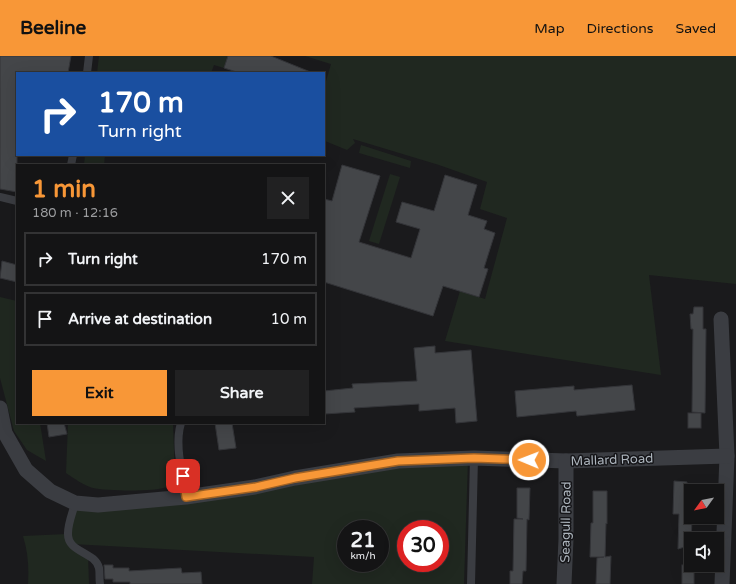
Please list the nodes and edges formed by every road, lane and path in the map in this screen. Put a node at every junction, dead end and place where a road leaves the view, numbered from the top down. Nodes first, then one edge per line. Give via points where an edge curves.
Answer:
1 (89, 56) edge
2 (87, 72) edge
3 (0, 198) edge
4 (16, 201) edge
5 (721, 319) dead end
6 (0, 408) edge
7 (181, 424) edge
8 (727, 456) junction
9 (474, 458) junction
10 (566, 461) junction
11 (186, 497) junction
12 (76, 503) junction
13 (100, 584) edge
14 (471, 584) edge
15 (564, 584) edge
16 (722, 584) edge

1 - 2 lane
3 - 4 lane
5 - 8 street
6 - 12 street, Mallard Road via 5,433 26,470 50,491
7 - 11 lane via 178,431 179,454
8 - 10 street, Mallard Road
8 - 16 street
9 - 10 street, Mallard Road
9 - 11 street, Mallard Road via 398,461
9 - 14 lane
10 - 15 street, Seagull Road
11 - 12 street, Mallard Road via 98,504
12 - 13 lane via 68,534 69,541 73,547 95,561 99,568

